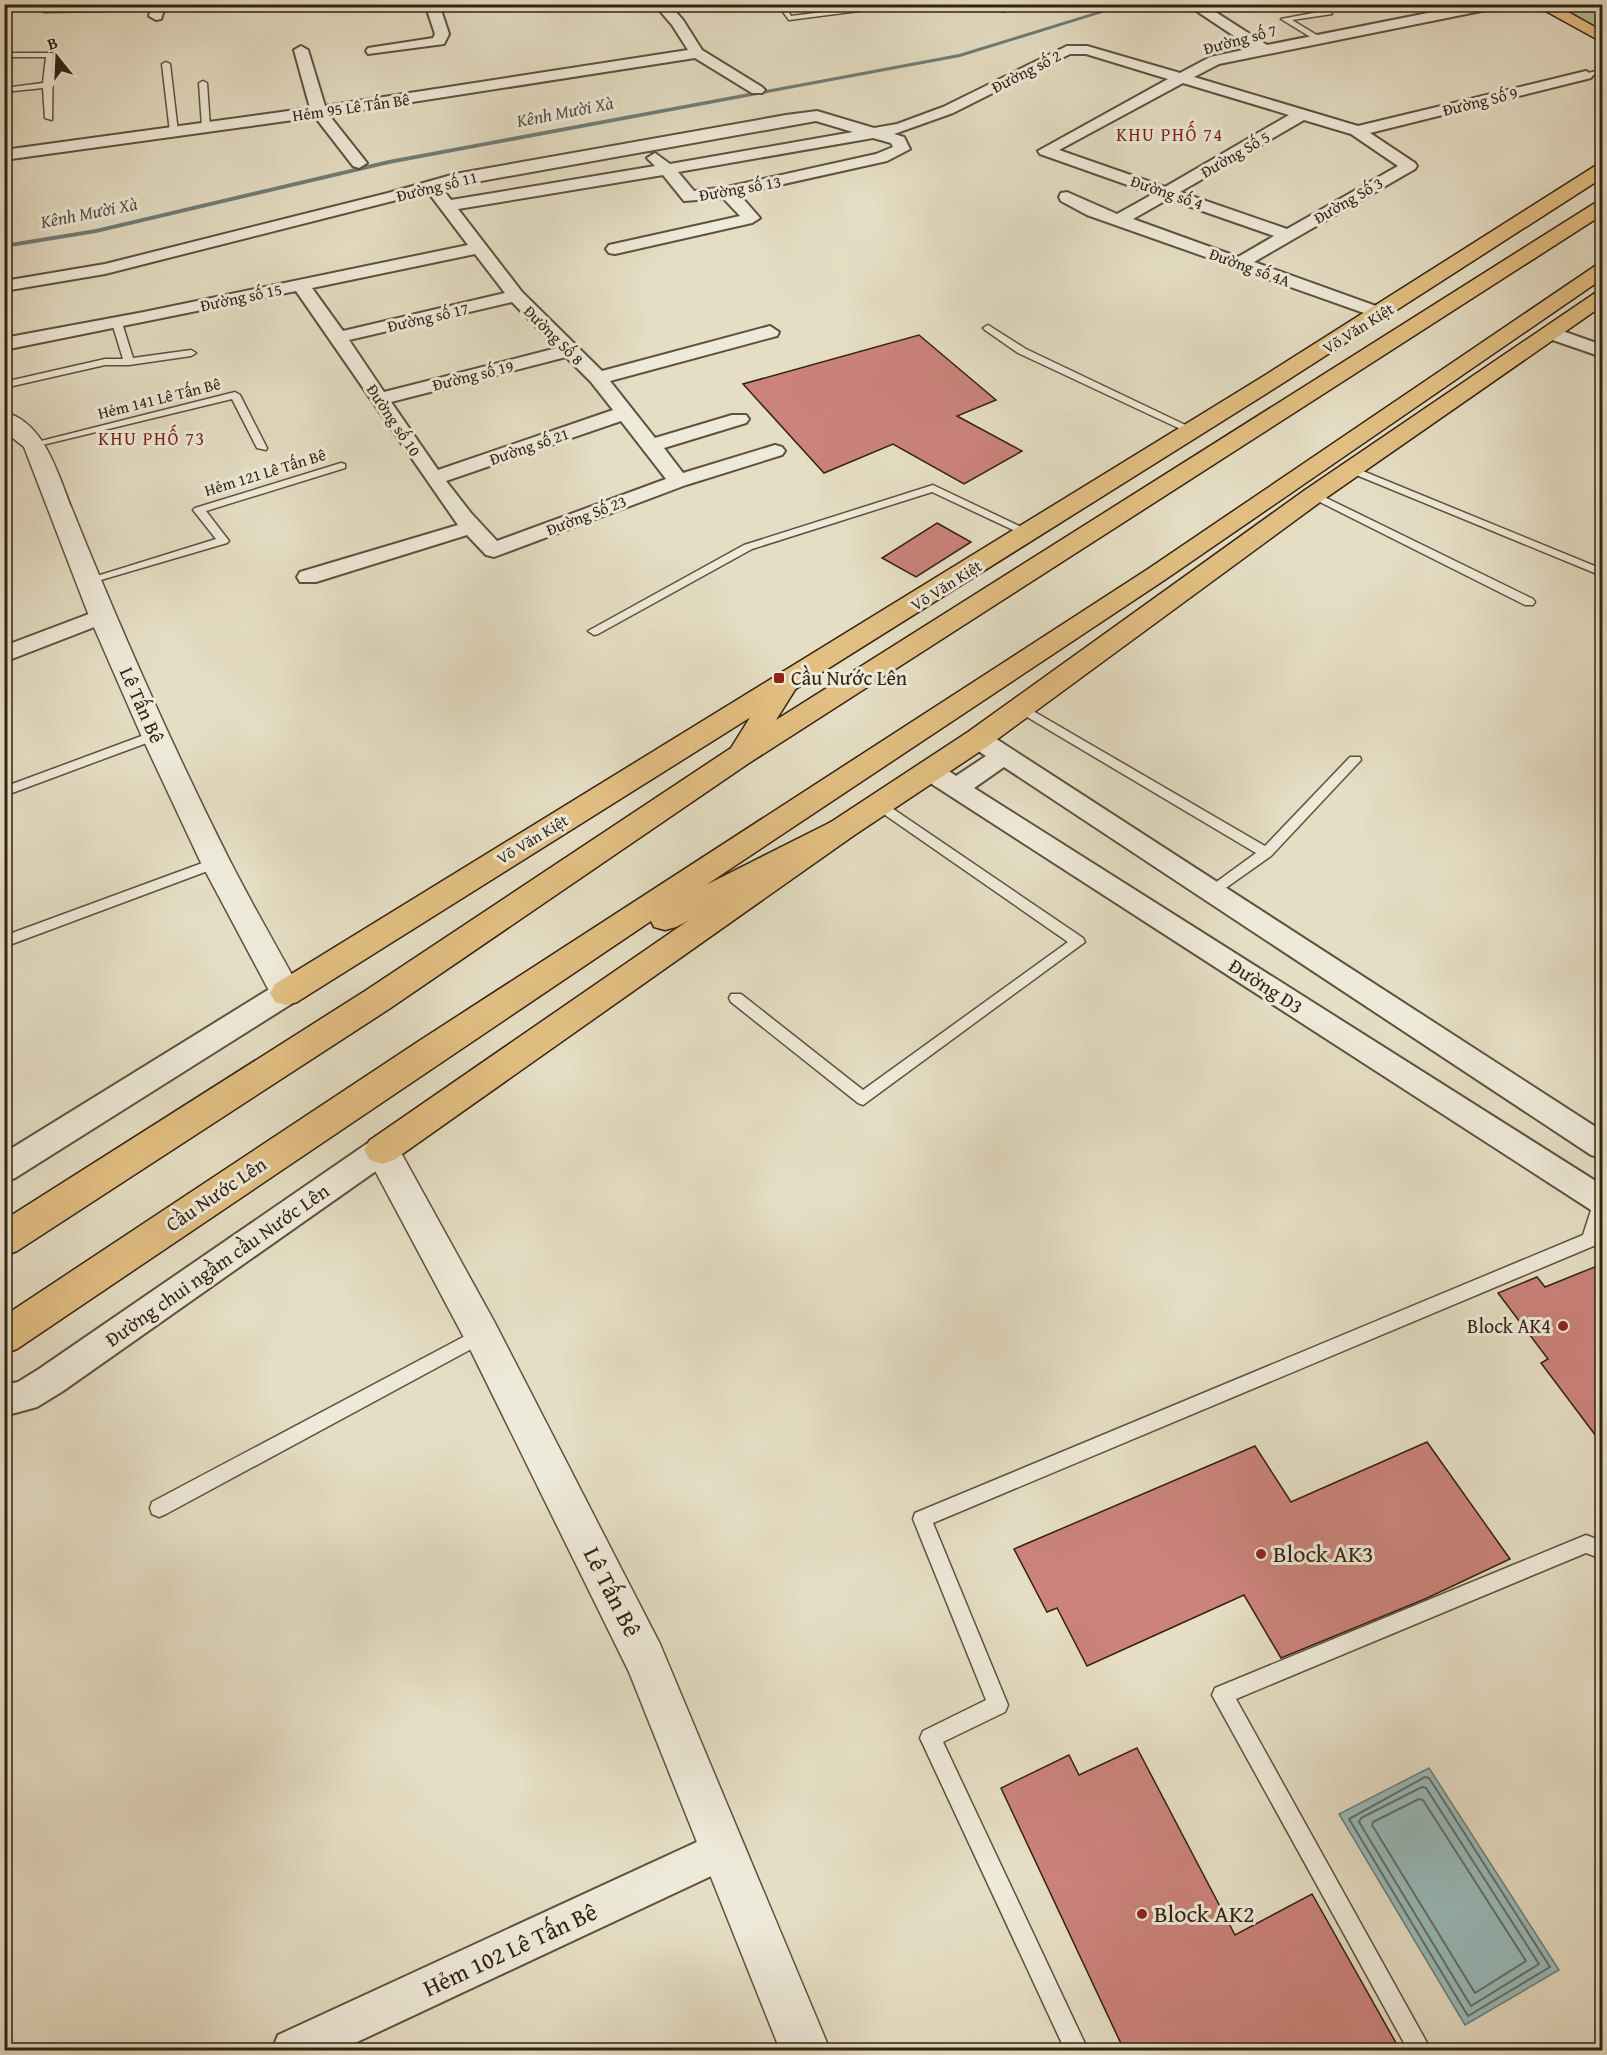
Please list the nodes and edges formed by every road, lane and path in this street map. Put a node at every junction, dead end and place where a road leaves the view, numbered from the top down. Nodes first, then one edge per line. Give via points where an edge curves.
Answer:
1 (432, 4) edge
2 (662, 4) edge
3 (780, 4) edge
4 (892, 4) edge
5 (1193, 4) edge
6 (1496, 4) edge
7 (1540, 4) edge
8 (44, 10) dead end
9 (157, 10) edge
10 (1329, 12) dead end
11 (1602, 37) edge
12 (1317, 39) junction
13 (301, 50) dead end
14 (1265, 50) junction
15 (373, 51) dead end
16 (697, 53) junction
17 (4, 55) edge
18 (166, 64) dead end
19 (1602, 71) edge
20 (1587, 75) joint
21 (1180, 78) junction
22 (203, 83) dead end
23 (47, 85) junction
24 (4, 90) edge
25 (757, 90) dead end
26 (319, 112) junction
27 (1301, 115) junction
28 (49, 118) dead end
29 (206, 127) junction
30 (873, 131) junction
31 (1358, 131) junction
32 (174, 132) junction
33 (643, 146) junction
34 (1046, 151) joint
35 (4, 155) edge
36 (359, 163) dead end
37 (1409, 166) joint
38 (668, 169) junction
39 (417, 170) dead end
40 (1602, 170) edge
41 (433, 186) junction
42 (727, 192) junction
43 (1169, 193) junction
44 (1067, 197) dead end
45 (445, 206) junction
46 (1602, 207) edge
47 (1120, 219) junction
48 (1287, 235) junction
49 (477, 248) junction
50 (615, 249) dead end
51 (1240, 263) junction
52 (1602, 270) edge
53 (300, 284) junction
54 (4, 286) edge
55 (516, 296) junction
56 (1602, 297) edge
57 (1381, 314) junction
58 (754, 318) dead end
59 (117, 323) junction
60 (988, 328) dead end
61 (770, 332) dead end
62 (1551, 333) junction
63 (340, 338) junction
64 (4, 344) edge
65 (712, 348) junction
66 (568, 351) junction
67 (1602, 351) edge
68 (191, 353) dead end
69 (129, 362) junction
70 (598, 378) junction
71 (4, 385) edge
72 (378, 399) junction
73 (624, 413) junction
74 (4, 419) edge
75 (739, 419) dead end
76 (1193, 431) junction
77 (33, 444) junction
78 (652, 445) junction
79 (262, 448) dead end
80 (775, 451) dead end
81 (341, 466) dead end
82 (1353, 470) junction
83 (434, 478) junction
84 (679, 481) junction
85 (1314, 495) junction
86 (469, 528) junction
87 (1030, 534) junction
88 (494, 550) joint
89 (1602, 573) edge
90 (308, 577) dead end
91 (90, 580) junction
92 (1530, 602) dead end
93 (102, 616) junction
94 (594, 631) dead end
95 (4, 655) edge
96 (784, 685) junction
97 (1021, 708) junction
98 (155, 735) junction
99 (978, 739) junction
100 (739, 756) junction
101 (1003, 756) junction
102 (1355, 760) dead end
103 (930, 771) junction
104 (956, 788) junction
105 (4, 792) edge
106 (880, 805) junction
107 (842, 829) junction
108 (1266, 853) junction
109 (216, 863) junction
110 (1213, 892) junction
111 (4, 942) edge
112 (522, 991) junction
113 (285, 993) junction
114 (736, 998) dead end
115 (1602, 1146) edge
116 (382, 1150) junction
117 (4, 1169) edge
118 (1602, 1201) edge
119 (4, 1240) edge
120 (482, 1335) junction
121 (4, 1337) edge
122 (4, 1401) edge
123 (159, 1508) dead end
124 (1602, 1550) edge
125 (725, 1849) junction
126 (294, 2050) edge
127 (805, 2050) edge
128 (1077, 2050) edge
129 (1420, 2050) edge

1 - 15 street via 442,34 439,41
2 - 16 street
3 - 4 lane via 789,18
5 - 14 street
6 - 12 street, Đường số 7
7 - 11 main road
8 - 9 lane
10 - 12 lane via 1285,19
12 - 14 street, Đường số 7
13 - 26 street
14 - 21 street, Đường số 7 via 1215,60
16 - 25 street
16 - 26 street, Hẻm 95 Lê Tấn Bê
17 - 23 lane via 51,55
18 - 32 lane
19 - 20 lane, Đường Số 9
20 - 31 street, Đường Số 9
21 - 27 street, Đường số 2
21 - 30 street, Đường số 2 via 1087,50 1067,50 948,110 901,128
21 - 34 street, Đường số 7
22 - 29 lane
23 - 24 lane
23 - 28 lane
26 - 29 street, Hẻm 95 Lê Tấn Bê
26 - 36 street
27 - 31 street, Đường số 2
27 - 43 street, Đường Số 5
29 - 32 street, Hẻm 95 Lê Tấn Bê
30 - 33 street, Đường số 11 via 817,116
30 - 38 street, Đường số 2
30 - 42 street, Đường số 13 via 898,140 902,149 881,158
31 - 37 street, Đường số 2
32 - 35 street, Hẻm 95 Lê Tấn Bê
33 - 38 street
33 - 41 street, Đường số 11
34 - 43 street, Đường số 4
37 - 48 street, Đường Số 3
38 - 42 street, Đường số 13 via 690,197
38 - 45 street
39 - 41 street, Đường Số 8
40 - 57 main road, Võ Văn Kiệt
41 - 45 street, Đường Số 8
41 - 54 street, Đường số 11 via 105,269
42 - 50 street via 752,218
43 - 47 street, Đường Số 5
43 - 48 street, Đường số 4
44 - 47 street, Đường số 4A
45 - 49 street, Đường Số 8
46 - 100 main road, Võ Văn Kiệt
47 - 51 street, Đường số 4A
48 - 51 street, Đường Số 3
49 - 53 street, Đường số 15
49 - 55 street, Đường Số 8
51 - 57 street, Đường số 4A
52 - 112 main road via 1158,574
53 - 59 street, Đường số 15
53 - 63 street, Đường số 10
55 - 63 street, Đường số 17
55 - 66 street, Đường Số 8
56 - 62 main road
57 - 76 main road, Võ Văn Kiệt
58 - 65 street via 714,328 718,339
59 - 64 street, Đường số 15
59 - 69 lane
60 - 76 lane via 1022,351
61 - 65 street
62 - 67 street
62 - 82 main road
63 - 72 street, Đường số 10
65 - 70 street
66 - 70 street, Đường Số 8
66 - 72 street, Đường số 19
68 - 69 lane
69 - 71 lane via 105,362
70 - 73 street, Đường Số 8
72 - 83 street, Đường số 10
73 - 78 street, Đường Số 8
73 - 83 street, Đường số 21
74 - 77 street, Lê Tấn Bê
75 - 78 street
76 - 87 main road, Võ Văn Kiệt
77 - 79 lane, Hẻm 141 Lê Tấn Bê via 235,395
77 - 91 street, Lê Tấn Bê
78 - 84 street, Đường Số 8
80 - 84 street, Đường Số 23
81 - 91 lane, Hẻm 121 Lê Tấn Bê via 199,510 224,541
82 - 85 main road
82 - 89 lane
83 - 86 street, Đường số 10
84 - 88 street, Đường Số 23
85 - 92 lane
85 - 97 main road
86 - 88 street, Đường số 10
86 - 90 street
87 - 94 lane via 933,488 748,547
87 - 96 main road, Võ Văn Kiệt
91 - 93 street, Lê Tấn Bê
93 - 95 street
93 - 98 street, Lê Tấn Bê
96 - 100 main road
96 - 113 main road, Võ Văn Kiệt
97 - 99 main road
97 - 108 lane
98 - 105 lane
98 - 109 street, Lê Tấn Bê
99 - 101 street
99 - 103 main road
100 - 119 main road, Võ Văn Kiệt via 377,1000
101 - 104 street
101 - 110 street
102 - 108 lane
103 - 104 street, Đường D3
103 - 106 main road
104 - 118 street, Đường D3
106 - 107 main road
106 - 114 lane via 1078,942 863,1099
107 - 112 main road
107 - 116 main road
108 - 110 lane
109 - 111 lane
109 - 113 street, Lê Tấn Bê
110 - 115 street
112 - 121 main road, Cầu Nước Lên
113 - 117 street
116 - 120 street, Lê Tấn Bê
116 - 122 street, Đường chui ngầm cầu Nước Lên via 51,1380 25,1396
118 - 128 lane via 1590,1240 922,1519 998,1705 930,1738
120 - 123 lane
120 - 125 street, Lê Tấn Bê via 645,1659
124 - 129 lane via 1586,1544 1222,1695
125 - 126 street, Hẻm 102 Lê Tấn Bê
125 - 127 street, Lê Tấn Bê

